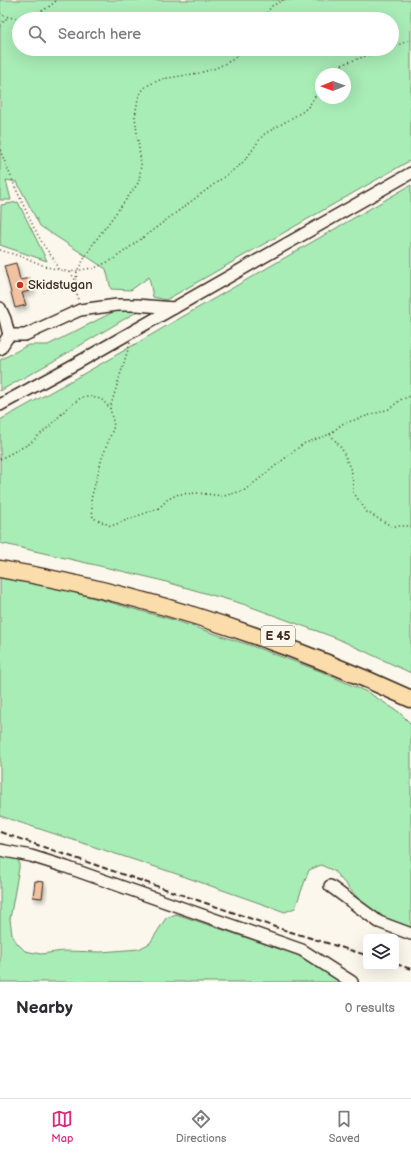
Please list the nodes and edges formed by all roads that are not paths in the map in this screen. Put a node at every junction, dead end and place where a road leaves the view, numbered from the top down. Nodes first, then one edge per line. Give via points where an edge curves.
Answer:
1 (411, 173) edge
2 (0, 308) edge
3 (174, 308) junction
4 (9, 335) junction
5 (0, 348) edge
6 (0, 405) edge
7 (0, 562) edge
8 (0, 568) edge
9 (388, 688) junction
10 (411, 692) edge
11 (411, 699) edge
12 (411, 709) edge
13 (0, 850) edge
14 (330, 886) dead end
15 (411, 934) edge
16 (352, 982) edge

1 - 3 street
2 - 4 street
3 - 4 street via 117,305 80,310 25,335
3 - 6 street
4 - 5 street
7 - 10 highway, E 45 via 91,580 188,606 320,652
8 - 9 highway, E 45 via 89,587 185,613 276,643
9 - 11 highway, E 45
9 - 12 highway
13 - 16 street via 66,867 302,950
14 - 15 street via 379,922

